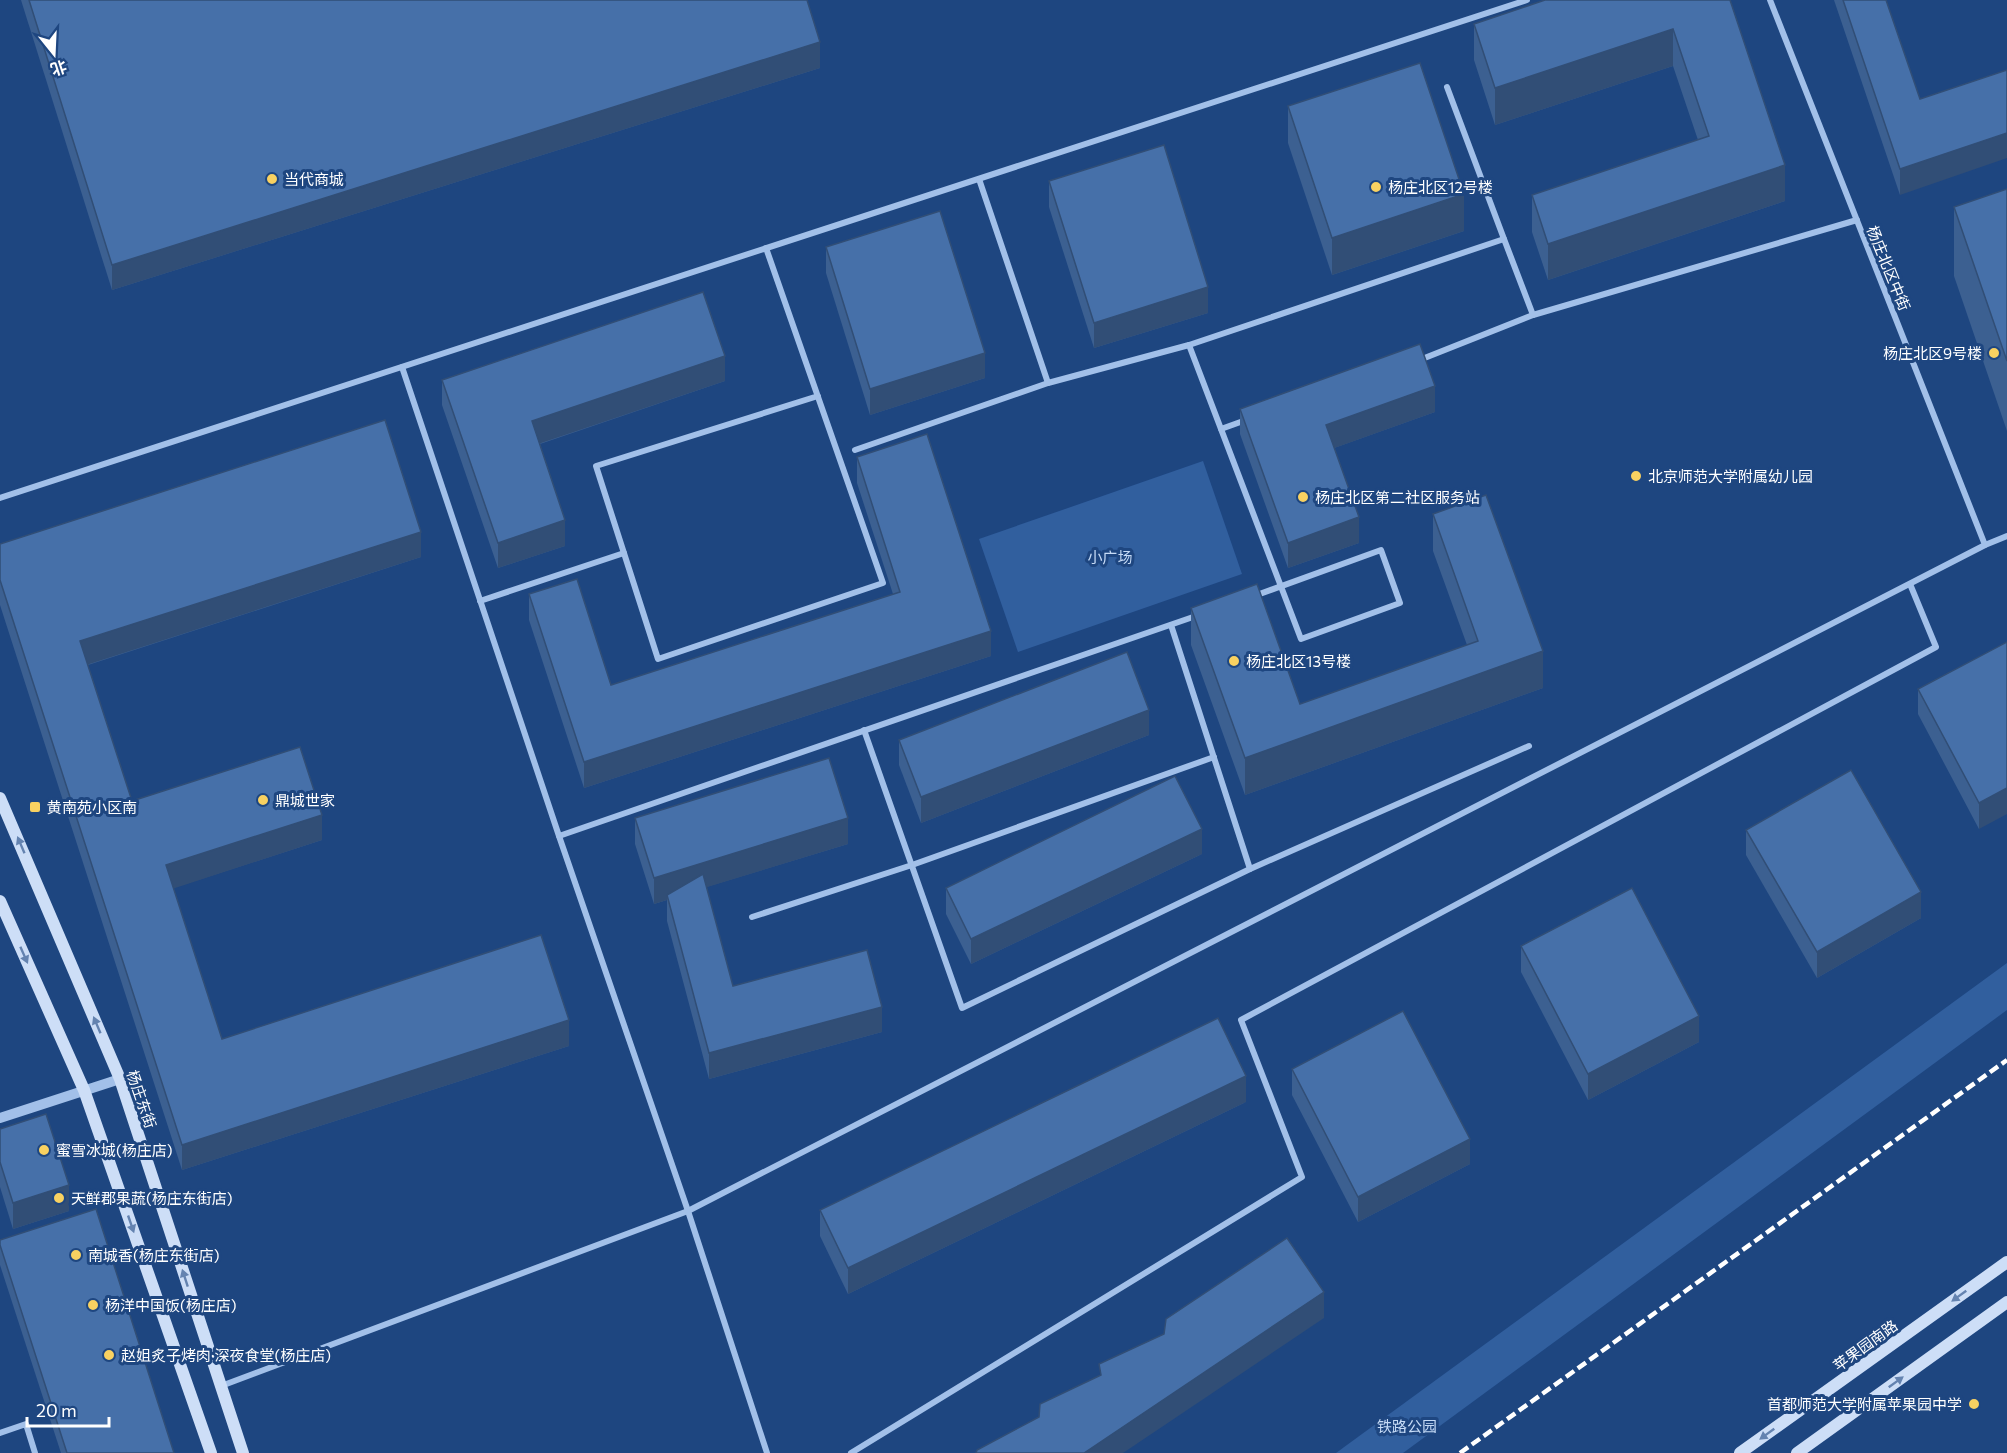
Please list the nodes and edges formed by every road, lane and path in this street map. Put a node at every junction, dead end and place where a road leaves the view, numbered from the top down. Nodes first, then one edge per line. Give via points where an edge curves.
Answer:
1 (1527, 0) edge
2 (1770, 0) edge
3 (1447, 87) dead end
4 (979, 179) junction
5 (1857, 220) junction
6 (1504, 239) junction
7 (766, 248) junction
8 (1533, 315) junction
9 (1190, 345) junction
10 (1413, 362) edge
11 (402, 367) junction
12 (1048, 383) junction
13 (818, 396) junction
14 (1255, 417) edge
15 (1221, 429) junction
16 (855, 450) dead end
17 (0, 498) edge
18 (2007, 536) edge
19 (1985, 544) junction
20 (624, 553) junction
21 (1910, 584) junction
22 (1280, 587) junction
23 (1248, 598) edge
24 (480, 601) junction
25 (1204, 614) edge
26 (1171, 625) junction
27 (864, 730) junction
28 (1529, 746) dead end
29 (1214, 757) junction
30 (0, 798) edge
31 (559, 836) junction
32 (912, 865) junction
33 (1250, 869) junction
34 (0, 901) edge
35 (752, 916) dead end
36 (120, 1078) junction
37 (84, 1090) junction
38 (0, 1118) edge
39 (688, 1211) junction
40 (2007, 1262) edge
41 (2007, 1302) edge
42 (220, 1386) junction
43 (0, 1433) edge
44 (35, 1453) edge
45 (211, 1453) edge
46 (243, 1453) edge
47 (767, 1453) edge
48 (851, 1453) edge
49 (1740, 1453) edge
50 (1797, 1453) edge

1 - 4 street
2 - 5 street, 杨庄北区中街
3 - 6 street
4 - 7 street
4 - 12 street
5 - 8 street
5 - 19 street, 杨庄北区中街
6 - 8 street
6 - 9 street
7 - 11 street
7 - 13 street
8 - 10 street
9 - 12 street
9 - 15 street
11 - 17 street
11 - 24 street
12 - 16 street
13 - 20 street via 596,466
13 - 20 street via 883,583 658,659
14 - 15 street
15 - 22 street
18 - 19 street
19 - 21 street
20 - 24 street
21 - 39 street
21 - 48 street via 1936,647 1241,1020 1302,1177
22 - 22 street via 1301,639 1400,603 1381,550
22 - 23 street
24 - 31 street
25 - 26 street
26 - 27 street
26 - 29 street
27 - 31 street
27 - 32 street
28 - 33 street
29 - 32 street
29 - 33 street
36 -> 30 main road, 杨庄东街
31 - 39 street
32 - 33 street via 962,1008
32 - 35 street
34 -> 37 main road
36 - 37 street
42 -> 36 main road, 杨庄东街
37 - 38 street
37 -> 45 main road
39 - 42 street
39 - 47 street
40 -> 49 main road, 苹果园南路
50 -> 41 main road
42 - 46 main road, 杨庄东街
43 - 44 street via 26,1424

